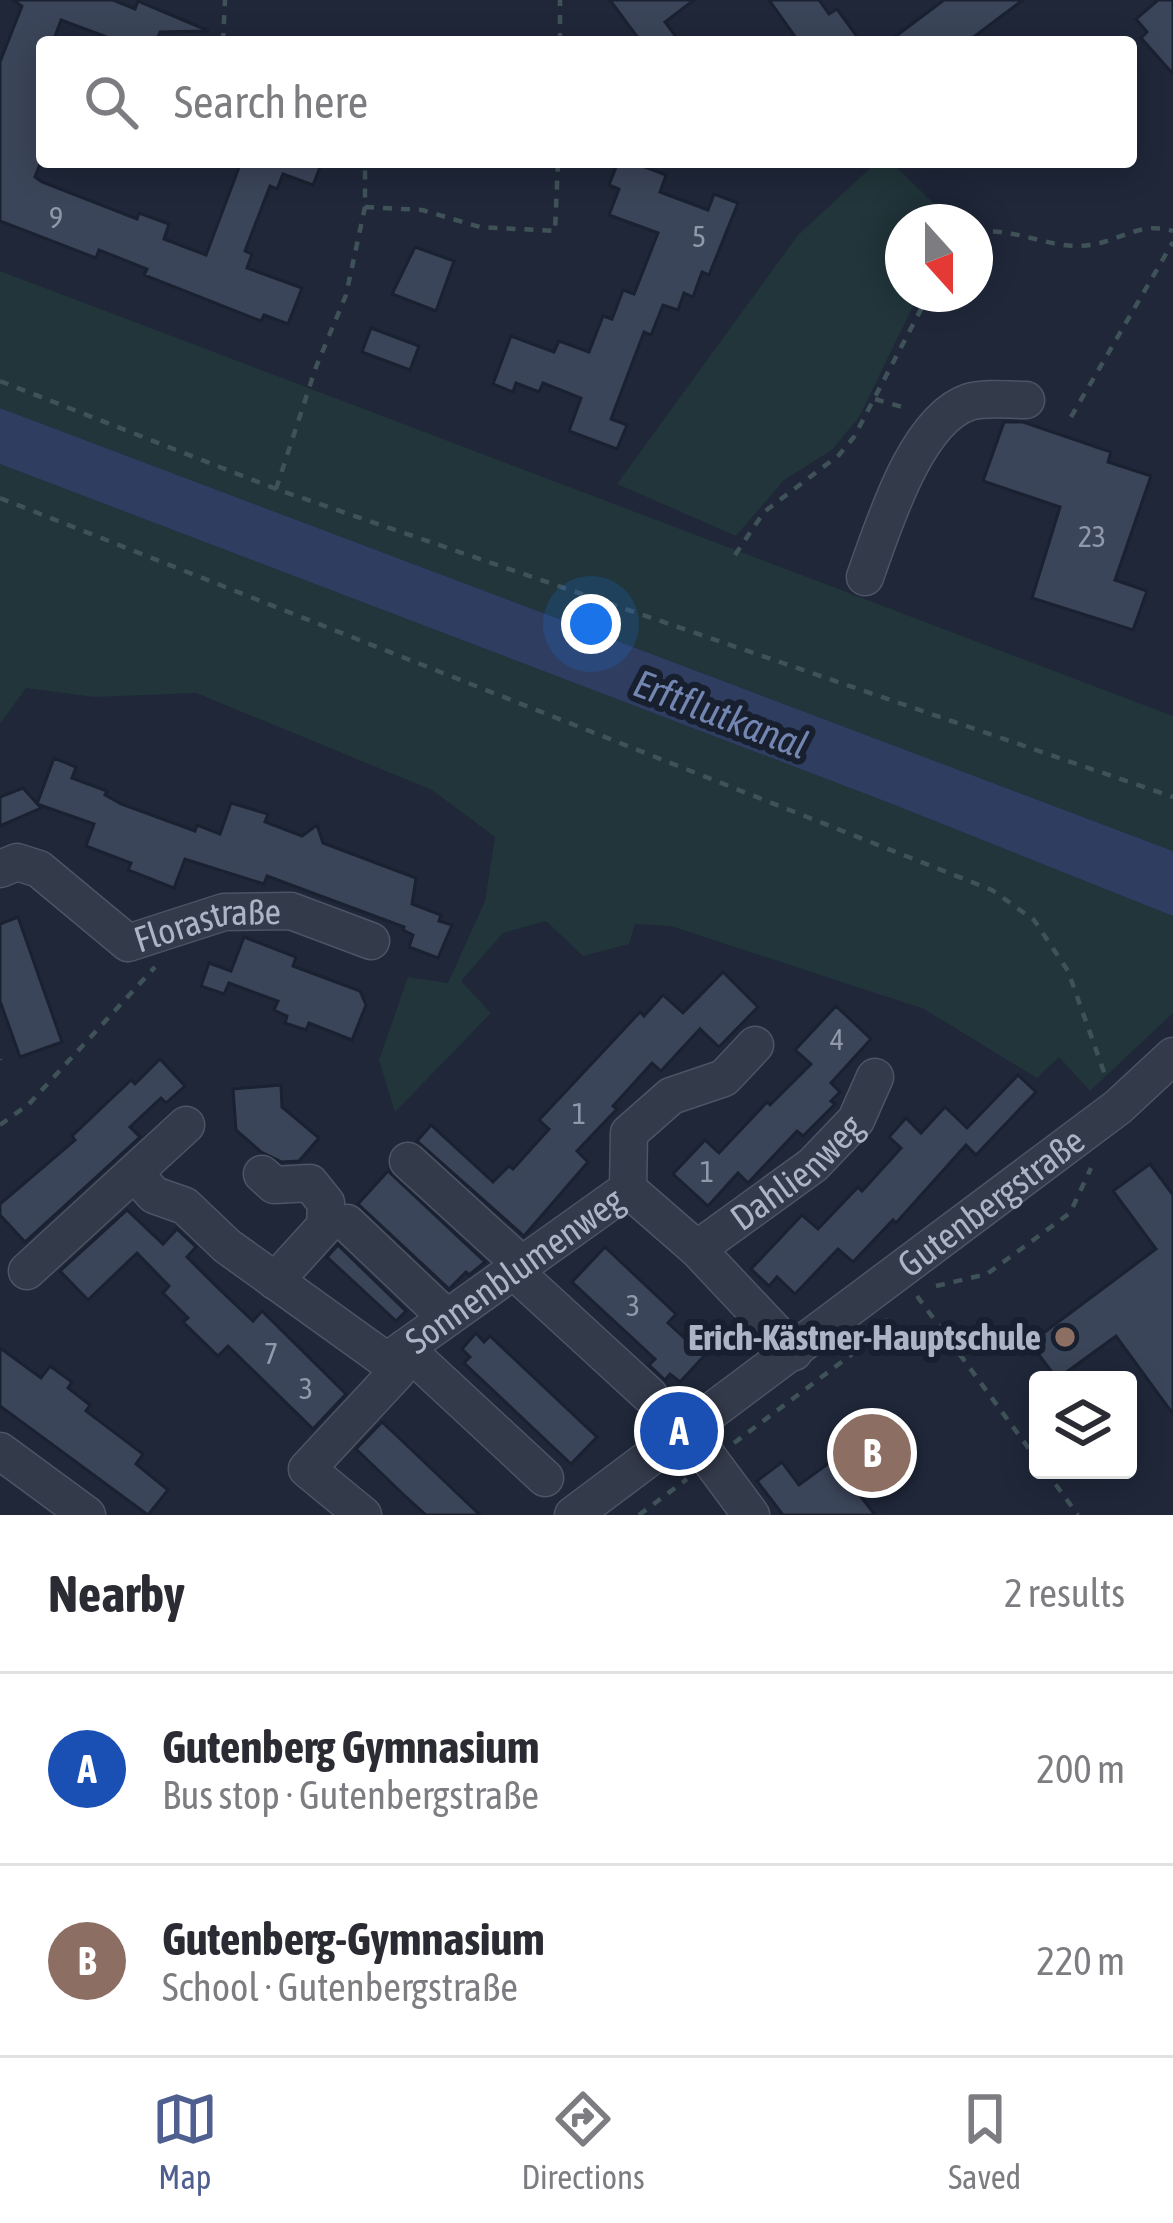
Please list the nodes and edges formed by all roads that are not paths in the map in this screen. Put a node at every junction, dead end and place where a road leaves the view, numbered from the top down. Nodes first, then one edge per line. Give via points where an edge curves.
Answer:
1 (1026, 400) dead end
2 (865, 577) dead end
3 (0, 868) edge
4 (371, 941) dead end
5 (755, 1046) dead end
6 (1173, 1056) edge
7 (874, 1077) dead end
8 (187, 1125) dead end
9 (408, 1161) dead end
10 (262, 1174) dead end
11 (144, 1184) junction
12 (628, 1190) junction
13 (347, 1222) dead end
14 (698, 1249) junction
15 (518, 1268) junction
16 (27, 1271) dead end
17 (275, 1281) junction
18 (448, 1318) junction
19 (794, 1352) junction
20 (396, 1355) junction
21 (649, 1395) dead end
22 (688, 1430) junction
23 (0, 1451) edge
24 (545, 1478) dead end
25 (87, 1515) edge
26 (363, 1515) edge
27 (573, 1515) edge
28 (751, 1515) edge

1 - 2 street via 972,401 949,412 897,490
3 - 4 street, Florastraße via 17,862 39,869 128,943 224,912 291,911
5 - 12 street via 724,1078 671,1096 629,1133
6 - 19 street, Gutenbergstraße via 907,1291
7 - 14 street, Dahlienweg via 856,1120 813,1165
8 - 11 street
9 - 15 street
10 - 17 street via 274,1185 310,1183 326,1203 325,1226
11 - 16 street
11 - 17 street, Sonnenblumenweg via 184,1206
12 - 14 street, Sonnenblumenweg
12 - 15 street, Sonnenblumenweg
13 - 18 street
14 - 19 street, Sonnenblumenweg
15 - 18 street, Sonnenblumenweg
15 - 21 street
17 - 20 street, Sonnenblumenweg
18 - 20 street, Sonnenblumenweg
19 - 22 street, Gutenbergstraße
20 - 24 street
20 - 26 street via 397,1372 307,1469
22 - 27 street, Gutenbergstraße
22 - 28 street
23 - 25 street

